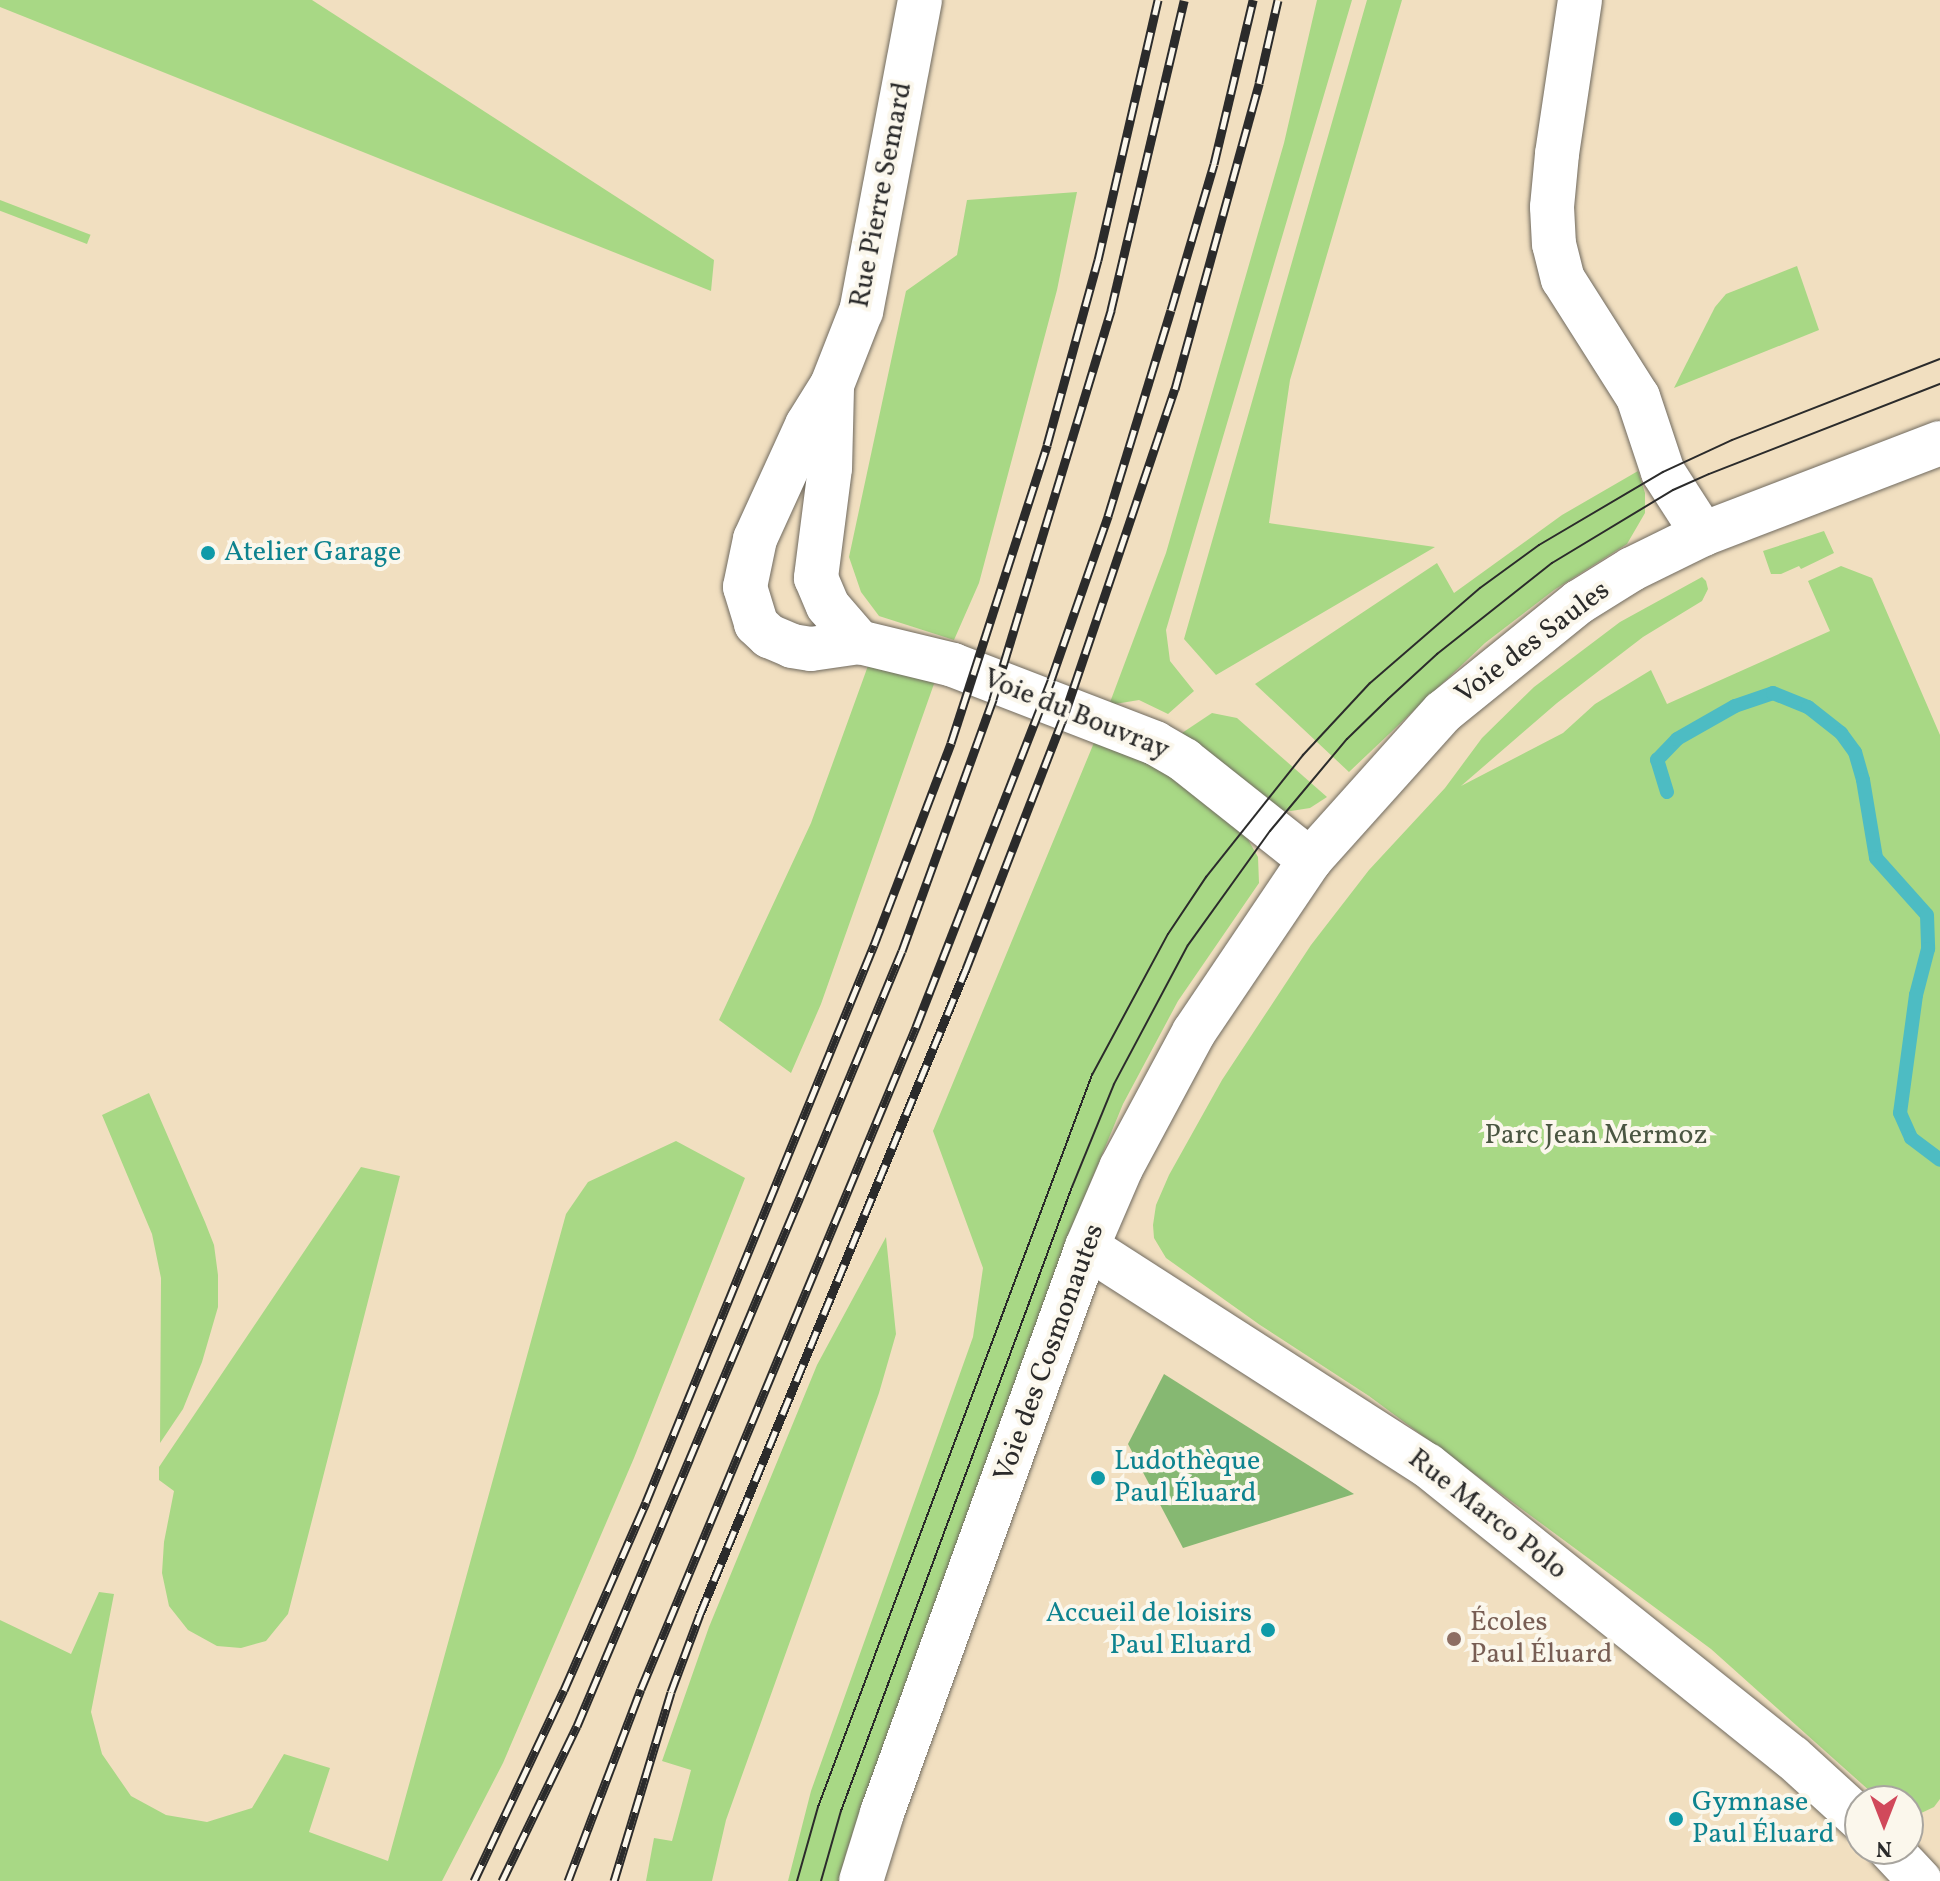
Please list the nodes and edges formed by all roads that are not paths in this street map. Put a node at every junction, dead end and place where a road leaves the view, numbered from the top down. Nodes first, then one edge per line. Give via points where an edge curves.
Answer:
1 (920, 0) edge
2 (1580, 0) edge
3 (832, 385) junction
4 (1940, 443) edge
5 (1703, 534) junction
6 (859, 642) junction
7 (1310, 860) junction
8 (1087, 1247) junction
9 (1844, 1805) edge
10 (1905, 1865) edge
11 (1940, 1873) edge
12 (861, 1881) edge
13 (1920, 1881) edge
14 (1935, 1881) edge

1 - 3 street, Rue Pierre Semard via 861,311
2 - 5 street via 1557,154 1554,244 1563,279 1638,397 1663,472
3 - 6 street via 830,468 816,578 828,606
3 - 6 street, Voie du Bouvray via 769,503 745,587 756,624 783,644 811,649
4 - 5 street, Voie des Saules
5 - 7 street, Voie des Saules via 1579,602 1498,665 1443,712
6 - 7 street, Voie du Bouvray via 953,665 1155,743
7 - 8 street, Voie des Cosmonautes via 1156,1097
8 - 9 street, Rue Marco Polo via 1427,1465
8 - 12 street, Voie des Cosmonautes
10 - 13 street
11 - 14 street

